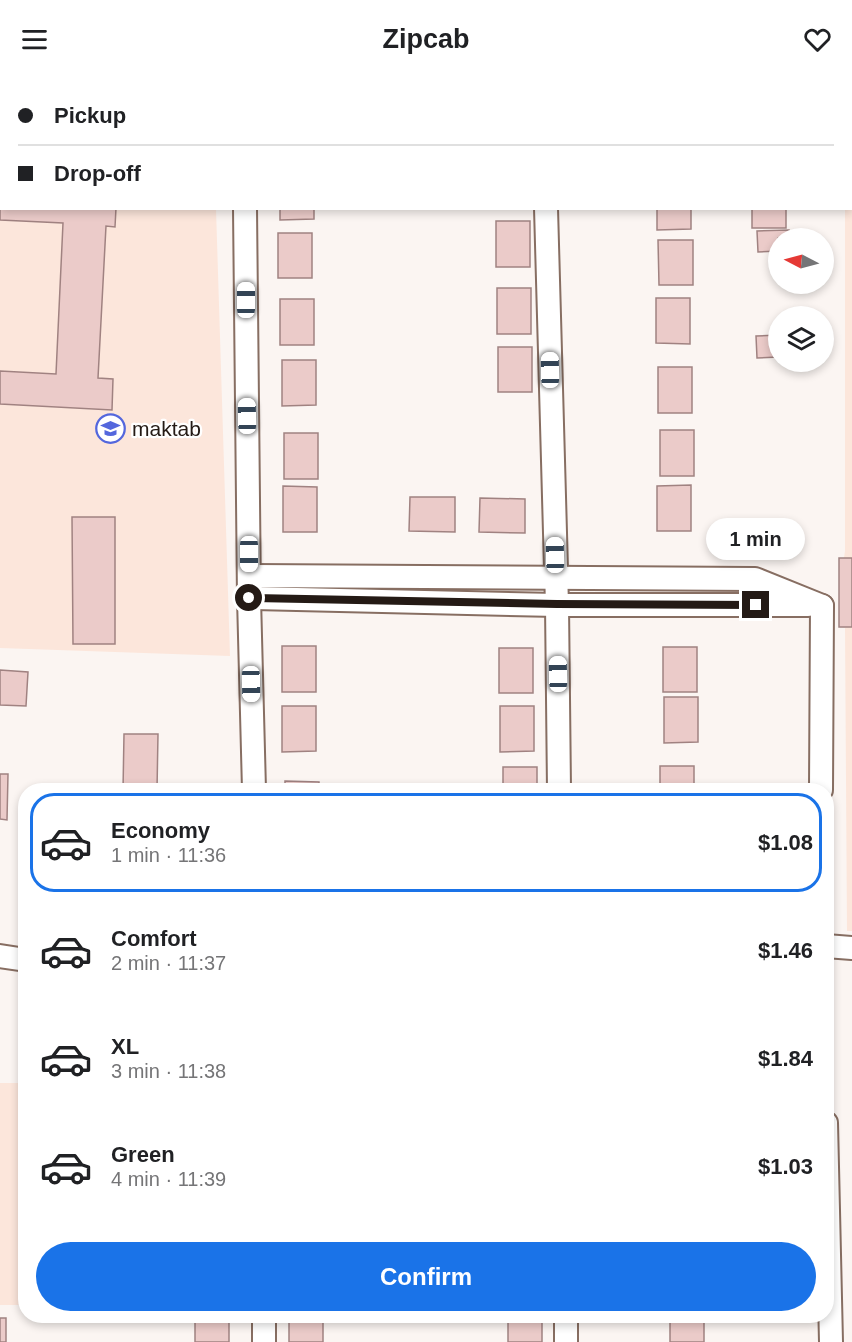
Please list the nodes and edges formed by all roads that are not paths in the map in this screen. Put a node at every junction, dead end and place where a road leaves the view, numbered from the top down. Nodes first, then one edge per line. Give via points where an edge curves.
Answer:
1 (245, 210) edge
2 (546, 210) edge
3 (556, 578) junction
4 (249, 587) junction
5 (557, 604) junction
6 (822, 606) junction
7 (254, 783) edge
8 (559, 783) edge
9 (821, 783) edge
10 (834, 947) edge
11 (852, 948) edge
12 (0, 956) edge
13 (18, 959) edge
14 (264, 1323) edge
15 (566, 1323) edge
16 (831, 1323) edge
17 (264, 1342) edge
18 (566, 1342) edge
19 (831, 1342) edge

1 - 4 street
2 - 3 street
3 - 4 street
3 - 5 street
3 - 6 street via 755,579
4 - 5 street
4 - 7 street
5 - 6 street
5 - 8 street
6 - 9 street
10 - 11 street
12 - 13 street
14 - 17 street
15 - 18 street
16 - 19 street

